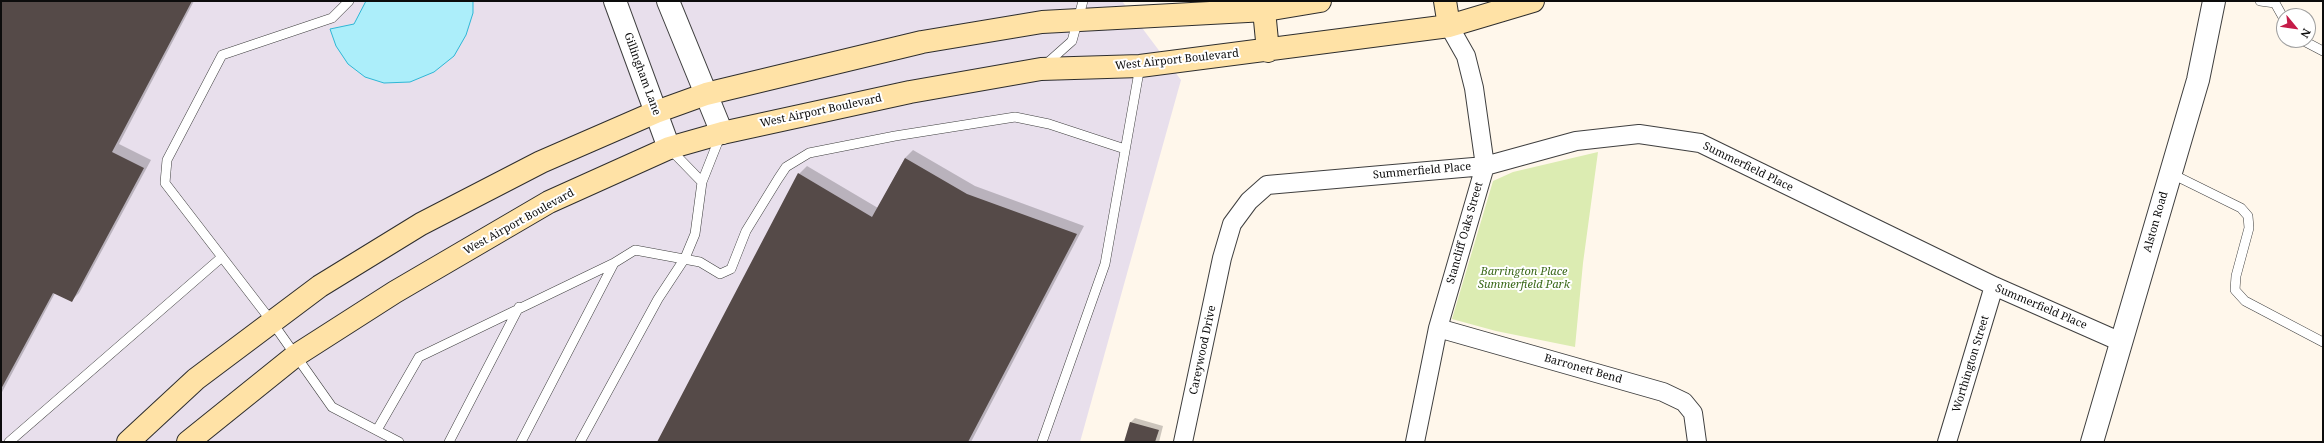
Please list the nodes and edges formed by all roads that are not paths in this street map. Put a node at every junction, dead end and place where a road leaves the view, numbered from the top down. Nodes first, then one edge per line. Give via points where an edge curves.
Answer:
1 (349, 1) edge
2 (615, 1) edge
3 (668, 1) edge
4 (1320, 1) edge
5 (1446, 1) edge
6 (1534, 1) edge
7 (2214, 1) edge
8 (2260, 1) edge
9 (2276, 2) edge
10 (1265, 6) edge
11 (1081, 10) edge
12 (1449, 26) junction
13 (1268, 51) junction
14 (1140, 66) junction
15 (1042, 69) junction
16 (706, 94) junction
17 (656, 112) junction
18 (722, 132) junction
19 (669, 148) junction
20 (1125, 150) junction
21 (1485, 166) junction
22 (2170, 172) junction
23 (702, 182) junction
24 (222, 257) junction
25 (685, 258) junction
26 (1222, 258) joint
27 (614, 263) junction
28 (1994, 286) junction
29 (519, 307) junction
30 (272, 322) junction
31 (1438, 328) junction
32 (2121, 342) junction
33 (2323, 342) edge
34 (295, 356) junction
35 (376, 430) junction
36 (9, 442) edge
37 (128, 442) edge
38 (188, 442) edge
39 (399, 442) edge
40 (449, 442) edge
41 (521, 442) edge
42 (580, 442) edge
43 (1042, 442) edge
44 (1183, 442) edge
45 (1416, 442) edge
46 (1697, 442) edge
47 (1947, 442) edge
48 (2092, 442) edge

1 - 24 lane via 332,18 222,54 167,160 165,182
2 - 17 street, Gillingham Lane
3 - 16 street
4 - 10 main road
5 - 12 main road
6 - 12 main road, West Airport Boulevard
7 - 22 street, Alston Road via 2198,80
8 - 9 lane
10 - 11 main road
10 - 13 main road
11 - 15 lane via 1072,41
11 - 16 main road via 1042,22 922,42
12 - 13 main road, West Airport Boulevard
12 - 21 street, Stancliff Oaks Street via 1466,56 1474,88
13 - 14 main road, West Airport Boulevard
14 - 15 main road, West Airport Boulevard
14 - 20 lane
15 - 18 main road, West Airport Boulevard via 910,92
16 - 17 main road
16 - 18 street
17 - 19 street, Gillingham Lane
17 - 30 main road via 541,162 421,224 320,286
18 - 19 main road, West Airport Boulevard
18 - 23 lane
19 - 23 lane
19 - 34 main road, West Airport Boulevard via 549,202 394,292
20 - 25 lane via 1049,124 1015,117 810,153 786,167 778,178 746,231 731,269 720,274 700,262
20 - 43 lane via 1105,264
21 - 26 street, Summerfield Place via 1268,185 1249,200 1232,224
21 - 28 street, Summerfield Place via 1576,141 1639,134 1700,143
21 - 31 street, Stancliff Oaks Street
22 - 32 street, Alston Road
22 - 33 lane via 2241,208 2248,216 2249,228 2236,276 2235,290 2240,296
23 - 25 lane via 695,234
24 - 30 lane
24 - 36 lane
25 - 27 lane via 635,250
25 - 42 lane via 658,299
26 - 44 street, Careywood Drive
27 - 29 lane
27 - 41 lane
28 - 32 street, Summerfield Place
28 - 47 street, Worthington Street
29 - 35 lane via 419,357
29 - 40 lane
30 - 34 lane
30 - 37 main road via 196,379
31 - 45 street, Stancliff Oaks Street
31 - 46 street, Barronett Bend via 1663,392 1684,402 1693,413
32 - 48 street, Alston Road
34 - 35 lane via 332,407
34 - 38 main road, West Airport Boulevard
35 - 39 lane

